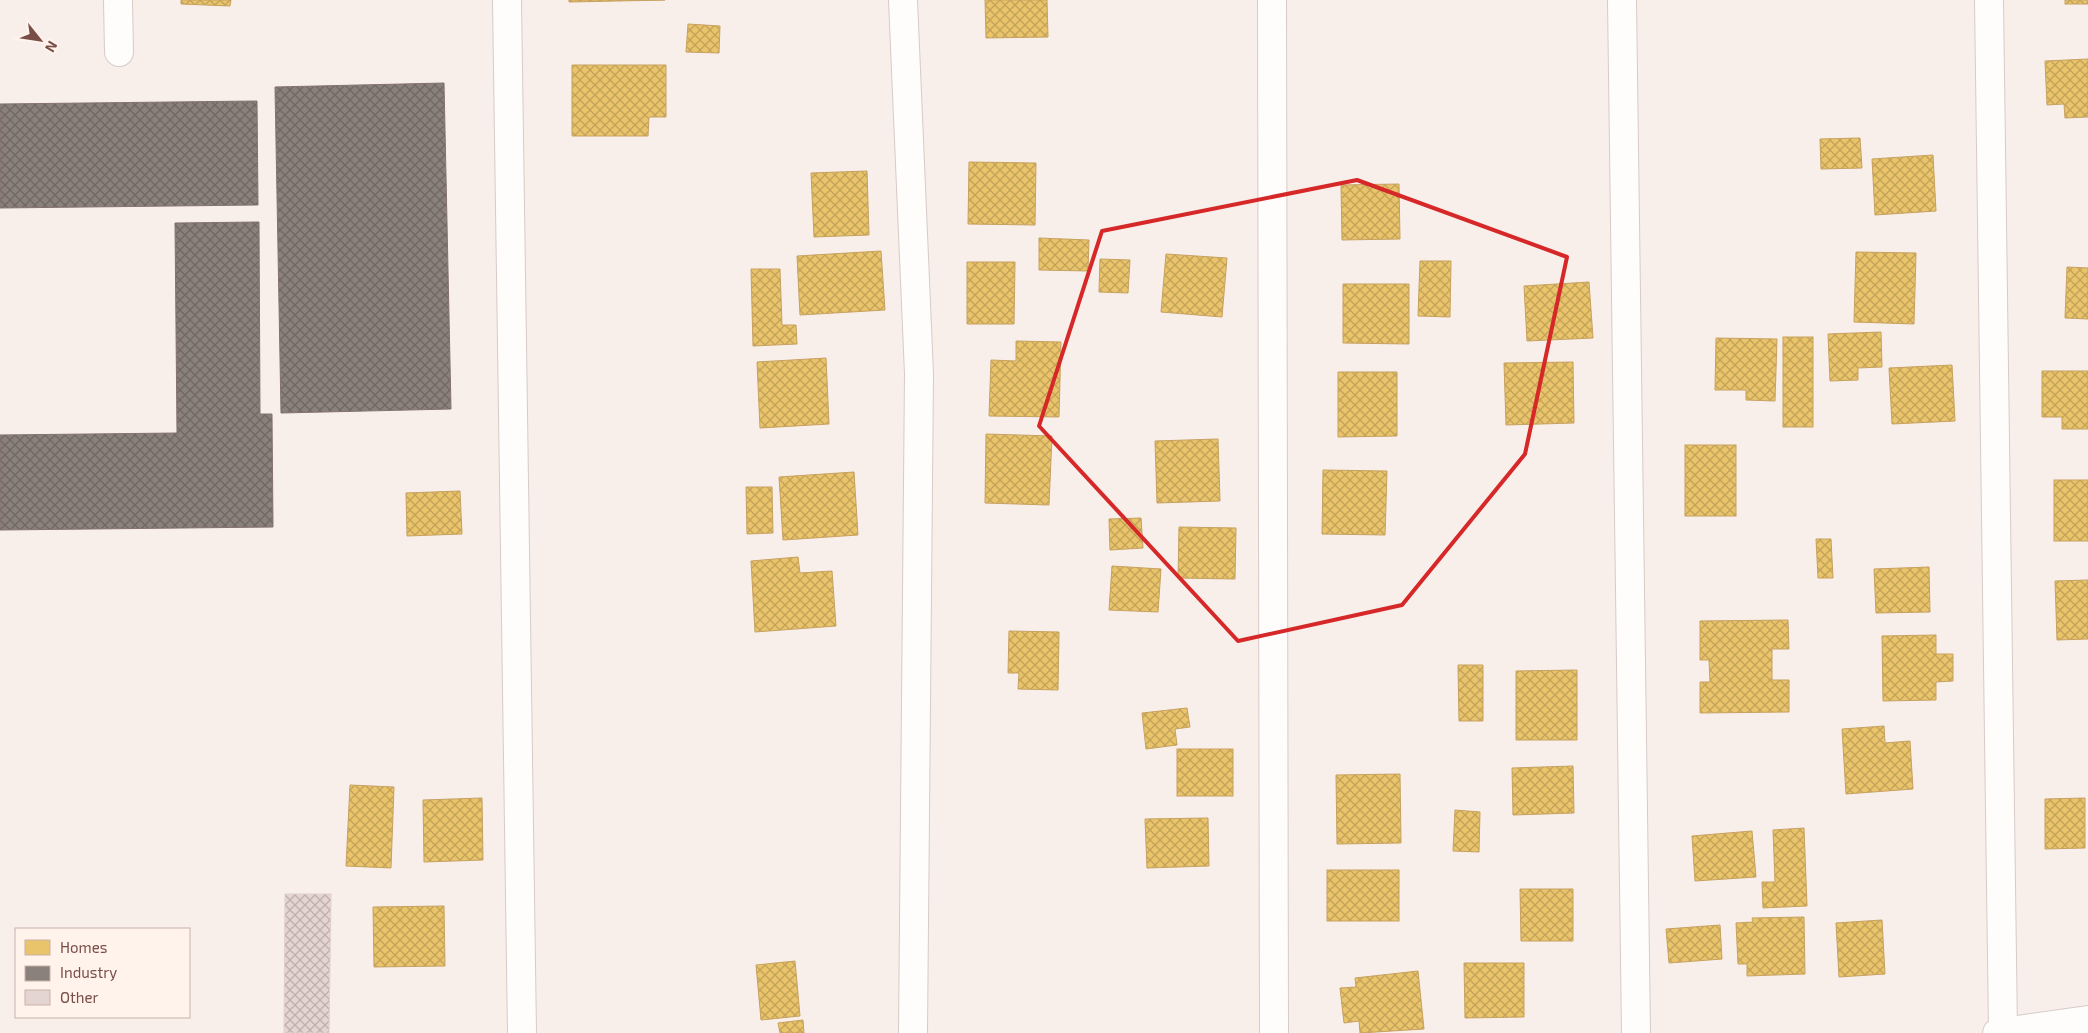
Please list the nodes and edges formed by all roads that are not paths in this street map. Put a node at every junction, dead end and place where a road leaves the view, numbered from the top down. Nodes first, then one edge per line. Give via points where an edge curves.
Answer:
1 (118, 0) edge
2 (507, 0) edge
3 (903, 0) edge
4 (1272, 0) edge
5 (1622, 0) edge
6 (1989, 0) edge
7 (119, 52) dead end
8 (2088, 1020) edge
9 (522, 1033) edge
10 (913, 1033) edge
11 (1274, 1033) edge
12 (1636, 1033) edge
13 (2000, 1033) edge

1 - 7 street
2 - 9 street
3 - 10 street via 919,374
4 - 11 street
5 - 12 street
6 - 13 street
8 - 13 street

